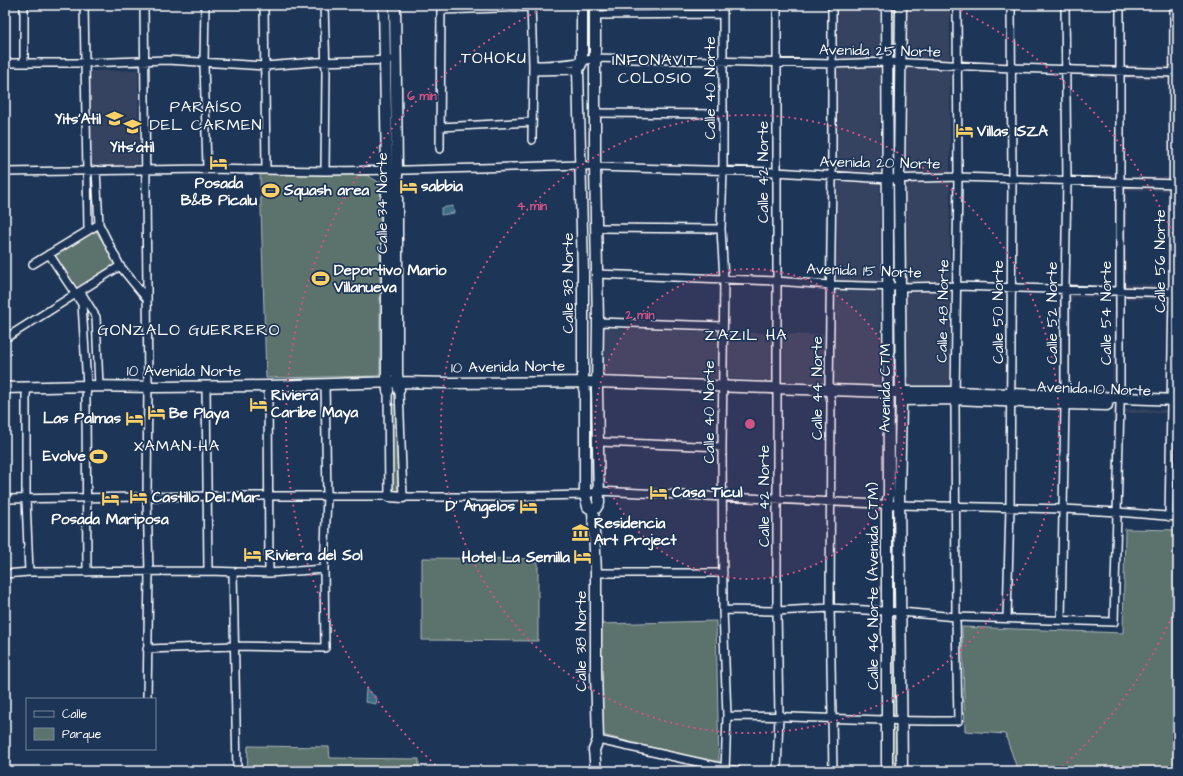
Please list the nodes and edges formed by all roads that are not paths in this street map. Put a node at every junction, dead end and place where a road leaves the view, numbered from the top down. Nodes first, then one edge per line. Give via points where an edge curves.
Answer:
1 (24, 5) edge
2 (84, 5) edge
3 (144, 5) edge
4 (205, 5) edge
5 (264, 5) edge
6 (324, 5) edge
7 (384, 5) edge
8 (395, 5) edge
9 (582, 5) edge
10 (723, 5) edge
11 (777, 5) edge
12 (832, 5) edge
13 (887, 5) edge
14 (901, 5) edge
15 (957, 5) edge
16 (1011, 5) edge
17 (1065, 5) edge
18 (1120, 5) edge
19 (1174, 5) edge
20 (531, 6) edge
21 (441, 8) edge
22 (595, 10) edge
23 (723, 14) junction
24 (595, 58) junction
25 (396, 60) junction
26 (144, 61) junction
27 (776, 61) junction
28 (325, 62) junction
29 (385, 62) junction
30 (723, 62) junction
31 (887, 62) junction
32 (5, 63) edge
33 (24, 63) junction
34 (85, 63) junction
35 (204, 63) junction
36 (900, 63) junction
37 (832, 64) junction
38 (265, 66) junction
39 (580, 66) junction
40 (957, 66) junction
41 (533, 68) junction
42 (1012, 68) junction
43 (1065, 69) junction
44 (1120, 70) junction
45 (1176, 73) edge
46 (596, 113) junction
47 (722, 114) junction
48 (532, 122) junction
49 (440, 127) junction
50 (532, 140) dead end
51 (440, 149) dead end
52 (581, 165) junction
53 (595, 167) junction
54 (206, 169) junction
55 (86, 170) junction
56 (96, 170) junction
57 (146, 170) junction
58 (266, 170) junction
59 (325, 170) junction
60 (392, 170) junction
61 (723, 170) junction
62 (5, 172) edge
63 (776, 172) junction
64 (832, 175) junction
65 (958, 177) junction
66 (899, 178) junction
67 (888, 179) junction
68 (1012, 179) junction
69 (1067, 180) junction
70 (1120, 183) junction
71 (1176, 184) edge
72 (98, 224) junction
73 (597, 228) junction
74 (721, 229) junction
75 (88, 230) junction
76 (49, 254) junction
77 (33, 264) dead end
78 (120, 266) junction
79 (583, 272) junction
80 (597, 274) junction
81 (724, 279) junction
82 (776, 281) junction
83 (830, 285) junction
84 (889, 286) junction
85 (957, 286) junction
86 (900, 287) junction
87 (1011, 288) junction
88 (1065, 289) junction
89 (1120, 291) junction
90 (1175, 293) edge
91 (78, 294) junction
92 (146, 298) junction
93 (598, 322) junction
94 (723, 326) junction
95 (9, 336) dead end
96 (583, 382) junction
97 (597, 382) junction
98 (325, 384) junction
99 (87, 386) junction
100 (99, 386) junction
101 (206, 386) junction
102 (268, 386) junction
103 (393, 386) junction
104 (148, 387) junction
105 (5, 388) edge
106 (27, 388) junction
107 (777, 388) junction
108 (722, 390) junction
109 (830, 394) junction
110 (955, 395) junction
111 (901, 396) junction
112 (889, 397) junction
113 (1010, 397) junction
114 (1065, 400) junction
115 (1119, 402) junction
116 (1175, 403) edge
117 (599, 442) junction
118 (722, 447) junction
119 (598, 491) junction
120 (585, 495) junction
121 (207, 496) junction
122 (268, 496) junction
123 (327, 496) junction
124 (389, 496) junction
125 (402, 496) junction
126 (147, 497) junction
127 (723, 497) junction
128 (5, 499) edge
129 (26, 499) junction
130 (87, 499) junction
131 (776, 499) junction
132 (894, 500) junction
133 (830, 501) junction
134 (956, 505) junction
135 (1010, 507) junction
136 (1064, 509) junction
137 (593, 510) junction
138 (1118, 512) junction
139 (1169, 517) junction
140 (1178, 518) edge
141 (324, 569) junction
142 (208, 571) junction
143 (29, 572) junction
144 (87, 572) junction
145 (149, 572) junction
146 (233, 572) junction
147 (269, 573) junction
148 (596, 573) junction
149 (723, 573) junction
150 (5, 574) edge
151 (830, 608) junction
152 (723, 610) junction
153 (777, 611) junction
154 (887, 611) junction
155 (901, 612) junction
156 (956, 617) junction
157 (1007, 618) junction
158 (1061, 620) junction
159 (234, 646) junction
160 (147, 649) junction
161 (148, 698) edge
162 (727, 716) junction
163 (778, 716) junction
164 (831, 719) junction
165 (887, 721) junction
166 (901, 722) junction
167 (598, 740) junction
168 (725, 769) edge
169 (237, 771) edge
170 (596, 771) edge
171 (738, 771) edge
172 (777, 771) edge
173 (833, 771) edge
174 (887, 771) edge
175 (902, 771) edge

1 - 33 street
2 - 34 street
3 - 26 street
4 - 35 street
5 - 38 street
6 - 28 street
7 - 29 main road, Calle 34 Norte
8 - 25 main road, Calle 34 Norte
9 - 39 main road, Calle 38 Norte
10 - 23 street, Calle 40 Norte
11 - 27 street, Calle 42 Norte
12 - 37 street, Calle 44 Norte
13 - 31 main road, Avenida CTM
14 - 36 main road, Avenida CTM
15 - 40 street, Calle 48 Norte
16 - 42 street, Calle 50 Norte
17 - 43 street, Calle 52 Norte
18 - 44 street, Calle 54 Norte
19 - 45 street, Calle 56 Norte
20 - 21 street
20 - 41 street
21 - 49 street
22 - 23 street
22 - 24 main road, Calle 38 Norte
23 - 30 street, Calle 40 Norte
24 - 30 street, Avenida 25 Norte
24 - 39 street, Avenida 25 Norte
24 - 46 main road, Calle 38 Norte
25 - 29 street
25 - 60 main road, Calle 34 Norte
26 - 34 street
26 - 35 street
26 - 57 street
27 - 30 street, Avenida 25 Norte
27 - 37 street, Avenida 25 Norte
27 - 63 street, Calle 42 Norte
28 - 29 street
28 - 38 street
28 - 59 street
29 - 60 main road, Calle 34 Norte
30 - 47 street, Calle 40 Norte
31 - 36 street, Avenida 25 Norte
31 - 37 street, Avenida 25 Norte
31 - 67 main road, Avenida CTM
32 - 33 street
33 - 34 street
34 - 55 street
35 - 38 street
35 - 54 street
36 - 40 street, Avenida 25 Norte
36 - 66 main road, Avenida CTM
37 - 64 street, Calle 44 Norte
38 - 58 street
39 - 41 street, Avenida 25 Norte
39 - 52 main road, Calle 38 Norte
40 - 42 street, Avenida 25 Norte
40 - 65 street, Calle 48 Norte
41 - 48 street
42 - 43 street, Avenida 25 Norte
42 - 68 street, Calle 50 Norte
43 - 44 street, Avenida 25 Norte
43 - 69 street, Calle 52 Norte
44 - 45 street, Avenida 25 Norte
44 - 70 street, Calle 54 Norte
45 - 71 street, Calle 56 Norte
46 - 47 street
46 - 53 main road, Calle 38 Norte
47 - 61 street, Calle 40 Norte
48 - 49 street
48 - 50 street
49 - 51 street
52 - 53 street, Avenida 20 Norte
52 - 60 street
52 - 79 main road, Calle 38 Norte
53 - 61 street, Avenida 20 Norte
53 - 73 main road, Calle 38 Norte
54 - 57 street
54 - 58 street
55 - 56 street
55 - 62 street
55 - 75 street
56 - 57 street
56 - 72 street
57 - 92 street
58 - 59 street
59 - 60 street
60 - 103 main road, Calle 34 Norte
61 - 63 street, Avenida 20 Norte
61 - 74 street, Calle 40 Norte
63 - 64 street, Avenida 20 Norte
63 - 82 street, Calle 42 Norte
64 - 67 street, Avenida 20 Norte
64 - 83 street, Calle 44 Norte
65 - 66 street, Avenida 20 Norte
65 - 68 street, Avenida 20 Norte
65 - 85 street, Calle 48 Norte
66 - 67 street, Avenida 20 Norte
66 - 86 main road, Avenida CTM
67 - 84 main road, Avenida CTM
68 - 69 street, Avenida 20 Norte
68 - 87 street, Calle 50 Norte
69 - 70 street, Avenida 20 Norte
69 - 88 street, Calle 52 Norte
70 - 71 street, Avenida 20 Norte
70 - 89 street, Calle 54 Norte
71 - 90 street, Calle 56 Norte
72 - 75 street
72 - 78 street
73 - 74 street
73 - 80 main road, Calle 38 Norte
74 - 81 street, Calle 40 Norte
75 - 76 street
76 - 77 street
76 - 91 street
78 - 91 street
78 - 92 street
79 - 80 main road
79 - 96 main road, Calle 38 Norte
80 - 81 street, Avenida 15 Norte
80 - 93 main road, Calle 38 Norte
81 - 82 street, Avenida 15 Norte
81 - 94 street, Calle 40 Norte
82 - 83 street, Avenida 15 Norte
82 - 107 street, Calle 42 Norte
83 - 84 street, Avenida 15 Norte
83 - 109 street, Calle 44 Norte
84 - 86 street, Avenida 15 Norte
84 - 112 main road, Avenida CTM
85 - 86 street, Avenida 15 Norte
85 - 87 street, Avenida 15 Norte
85 - 110 street, Calle 48 Norte
86 - 111 main road, Avenida CTM
87 - 88 street, Avenida 15 Norte
87 - 113 street, Calle 50 Norte
88 - 89 street, Avenida 15 Norte
88 - 114 street, Calle 52 Norte
89 - 90 street, Avenida 15 Norte
89 - 115 street, Calle 54 Norte
90 - 116 street, Calle 56 Norte
91 - 95 street
91 - 99 street via 82,304
91 - 100 street via 96,317
92 - 104 street
93 - 94 street
93 - 97 main road, Calle 38 Norte
94 - 108 street, Calle 40 Norte
96 - 97 main road, 10 Avenida Norte
96 - 103 main road, 10 Avenida Norte
96 - 120 main road, Calle 38 Norte
97 - 108 main road, 10 Avenida Norte
97 - 117 main road, Calle 38 Norte
98 - 102 main road, 10 Avenida Norte
98 - 103 main road, 10 Avenida Norte
98 - 123 street
99 - 100 main road, 10 Avenida Norte
99 - 106 main road, 10 Avenida Norte
99 - 130 street
100 - 104 main road, 10 Avenida Norte
101 - 102 main road, 10 Avenida Norte
101 - 104 main road, 10 Avenida Norte
101 - 121 street
102 - 122 street
103 - 124 street, Calle 34 Norte
103 - 125 street, Calle 34 Norte
104 - 126 street
105 - 106 main road, 10 Avenida Norte
106 - 129 street
107 - 108 main road, 10 Avenida Norte
107 - 109 main road, 10 Avenida Norte
107 - 131 street, Calle 42 Norte
108 - 118 street, Calle 40 Norte
109 - 112 main road, 10 Avenida Norte
109 - 133 street, Calle 44 Norte
110 - 111 main road, 10 Avenida Norte
110 - 113 main road, 10 Avenida Norte
110 - 134 street, Calle 48 Norte
111 - 112 main road, 10 Avenida Norte
111 - 132 main road, Avenida CTM
112 - 132 main road, Calle 46 Norte (Avenida CTM)
113 - 114 main road, Avenida 10 Norte
113 - 135 street, Calle 50 Norte
114 - 115 main road, Avenida 10 Norte
114 - 136 street, Calle 52 Norte
115 - 116 main road, Avenida 10 Norte
115 - 138 street, Calle 54 Norte
116 - 139 street, Calle 56 Norte
117 - 118 street
117 - 119 main road, Calle 38 Norte
118 - 127 street, Calle 40 Norte
119 - 120 street
119 - 127 street
119 - 137 main road, Calle 38 Norte via 599,503
120 - 125 street
120 - 137 main road, Calle 38 Norte via 588,507
121 - 122 street
121 - 126 street
121 - 142 street
122 - 123 street
122 - 147 street
123 - 124 street
123 - 141 street
124 - 125 main road
126 - 130 street
126 - 145 street
127 - 131 street
127 - 149 street, Calle 40 Norte
128 - 129 street
129 - 130 street
129 - 143 street
130 - 144 street
131 - 133 street
131 - 153 street, Calle 42 Norte
132 - 133 street
132 - 134 street
132 - 154 main road, Calle 46 Norte (Avenida CTM)
132 - 155 main road, Avenida CTM
133 - 151 street, Calle 44 Norte
134 - 135 street
134 - 156 street, Calle 48 Norte
135 - 136 street
135 - 157 street, Calle 50 Norte
136 - 138 street
136 - 158 street, Calle 52 Norte
137 - 148 main road, Calle 38 Norte
138 - 139 street
138 - 158 street, Calle 54 Norte via 1114,622
139 - 140 street
141 - 147 street
141 - 159 street via 325,648
142 - 145 street
142 - 146 street
143 - 144 street
143 - 150 street
144 - 145 street
145 - 160 street
146 - 147 street
146 - 159 street
148 - 149 street
148 - 167 main road, Calle 38 Norte
149 - 152 street, Calle 40 Norte
151 - 153 street
151 - 154 street
151 - 164 street, Calle 44 Norte
152 - 153 street
152 - 162 street, Calle 40 Norte
153 - 163 street, Calle 42 Norte
154 - 155 street
154 - 165 main road, Calle 46 Norte (Avenida CTM)
155 - 156 street
155 - 166 main road, Avenida CTM
156 - 157 street
156 - 166 street, Calle 48 Norte via 958,721
157 - 158 street
159 - 160 street
159 - 169 street
160 - 161 street
162 - 163 street
162 - 168 street, Calle 40 Norte
163 - 164 street
163 - 172 street, Calle 42 Norte
164 - 165 street
164 - 173 street, Calle 44 Norte
165 - 166 street
165 - 174 main road, Calle 46 Norte (Avenida CTM)
166 - 175 main road, Avenida CTM
167 - 168 street
167 - 170 main road, Calle 38 Norte via 594,750
168 - 171 street

